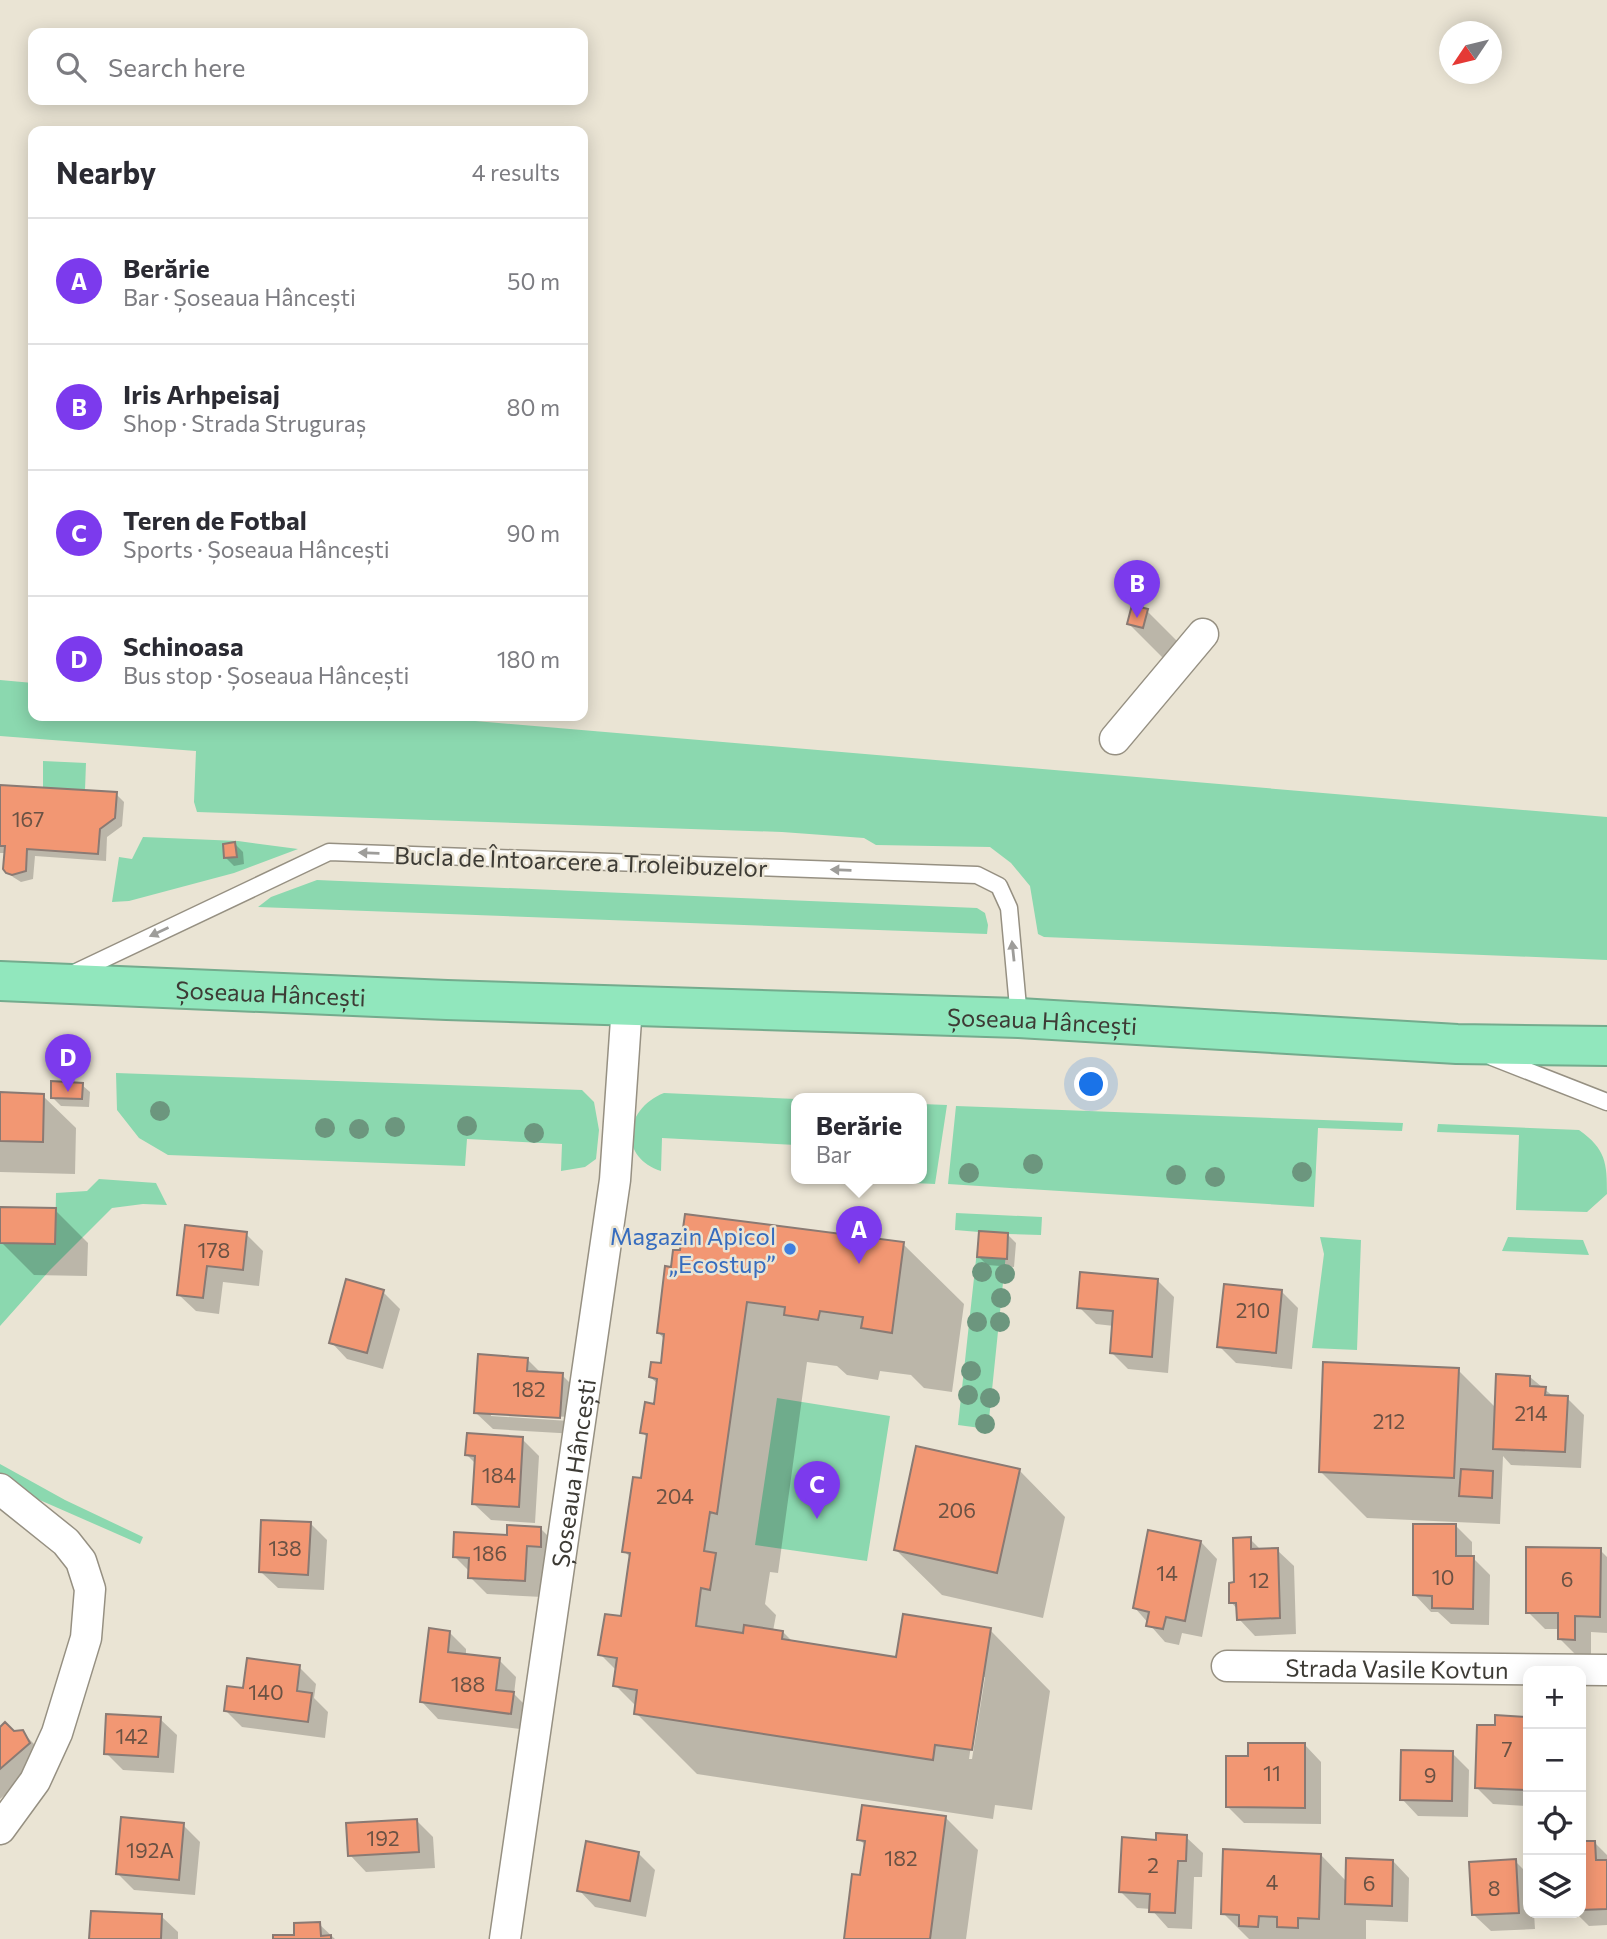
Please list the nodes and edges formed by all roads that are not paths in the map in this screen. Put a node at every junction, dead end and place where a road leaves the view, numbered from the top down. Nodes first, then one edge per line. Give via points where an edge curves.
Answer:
1 (1203, 635) dead end
2 (1115, 740) dead end
3 (0, 981) edge
4 (53, 982) junction
5 (627, 1005) junction
6 (1020, 1018) junction
7 (1457, 1044) junction
8 (1607, 1046) edge
9 (1607, 1102) edge
10 (0, 1489) edge
11 (1227, 1666) dead end
12 (1607, 1670) edge
13 (0, 1829) edge
14 (505, 1939) edge

1 - 2 street
3 - 4 highway, Șoseaua Hâncești
4 - 5 highway, Șoseaua Hâncești
6 -> 4 lane, Bucla de Întoarcere a Troleibuzelor via 1009,908 999,886 978,875 329,852
5 - 6 highway, Șoseaua Hâncești
5 - 14 street, Șoseaua Hâncești via 615,1180
6 - 7 highway, Șoseaua Hâncești
7 - 8 highway, Șoseaua Hâncești
7 - 9 lane, Șoseaua Hâncești
10 - 13 street via 66,1542 80,1561 90,1589 86,1638 57,1733 34,1781
11 - 12 street, Strada Vasile Kovtun

